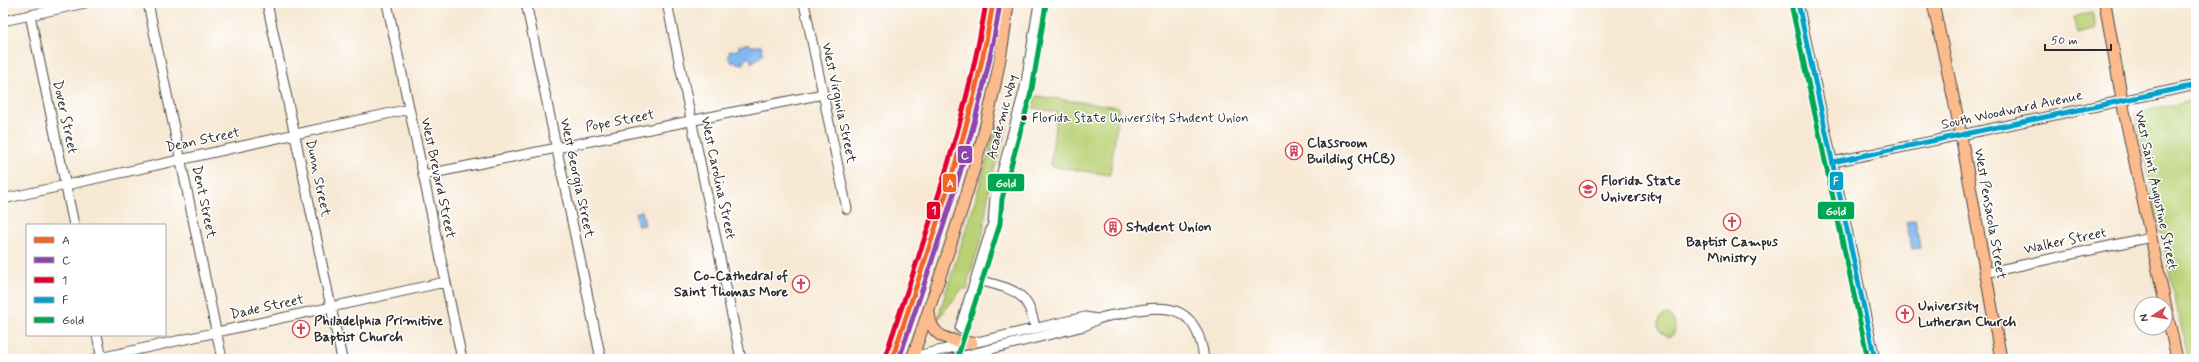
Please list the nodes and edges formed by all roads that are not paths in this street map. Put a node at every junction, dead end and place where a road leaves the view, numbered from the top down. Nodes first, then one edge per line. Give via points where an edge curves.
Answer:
1 (85, 3) edge
2 (148, 3) edge
3 (267, 3) edge
4 (387, 3) edge
5 (526, 3) edge
6 (667, 3) edge
7 (804, 3) edge
8 (993, 3) edge
9 (1008, 3) edge
10 (1039, 3) edge
11 (1798, 3) edge
12 (1933, 3) edge
13 (2105, 3) edge
14 (30, 15) junction
15 (3, 21) edge
16 (2196, 85) edge
17 (823, 94) junction
18 (2122, 100) junction
19 (409, 109) junction
20 (692, 121) junction
21 (295, 134) junction
22 (1961, 135) junction
23 (556, 148) junction
24 (181, 159) junction
25 (1833, 162) junction
26 (423, 175) junction
27 (65, 185) junction
28 (3, 198) edge
29 (847, 209) dead end
30 (74, 224) edge
31 (2151, 237) junction
32 (1985, 273) junction
33 (976, 279) junction
34 (445, 282) junction
35 (331, 307) junction
36 (929, 308) junction
37 (1097, 319) junction
38 (960, 328) tunnel mouth
39 (1035, 328) junction
40 (216, 332) junction
41 (97, 336) edge
42 (972, 343) junction
43 (99, 358) edge
44 (909, 358) edge
45 (222, 359) edge
46 (342, 359) edge
47 (462, 359) edge
48 (601, 359) edge
49 (741, 359) edge
50 (892, 359) edge
51 (951, 359) edge
52 (1204, 359) edge
53 (1875, 359) edge
54 (2001, 359) edge
55 (2177, 359) edge

1 - 14 street
2 - 24 street, Dent Street
3 - 21 street, Dunn Street
4 - 19 street, West Brevard Street
5 - 23 street, West Georgia Street
6 - 20 street, West Carolina Street
7 - 17 street, West Virginia Street
8 - 50 main road via 986,51 972,114
9 - 36 main road via 998,74 987,121
10 - 33 street, Academic Way via 1023,100 997,188 993,223
11 - 25 street
12 - 22 main road, West Pensacola Street
13 - 18 main road, West Saint Augustine Street
14 - 15 street
14 - 27 street, Dover Street
16 - 18 street, South Woodward Avenue
17 - 20 street, Pope Street
17 - 29 street, West Virginia Street
18 - 22 street, South Woodward Avenue
18 - 31 main road, West Saint Augustine Street
19 - 21 street, Dean Street
19 - 26 street, West Brevard Street
20 - 23 street, Pope Street
20 - 49 street, West Carolina Street
21 - 24 street, Dean Street
21 - 35 street, Dunn Street
22 - 25 street, South Woodward Avenue
22 - 32 main road, West Pensacola Street
23 - 26 street, Pope Street
23 - 48 street, West Georgia Street
24 - 27 street, Dean Street
24 - 40 street, Dent Street
25 - 53 street
26 - 34 street, West Brevard Street
27 - 28 street, Dean Street
27 - 30 street, Dover Street
31 - 32 street, Walker Street
31 - 55 main road, West Saint Augustine Street
32 - 54 main road, West Pensacola Street
33 - 38 street, Academic Way
33 - 39 street via 1014,291 1024,297 1031,309
34 - 35 street, Dade Street
34 - 47 street, West Brevard Street
35 - 40 street, Dade Street
35 - 46 street, Dunn Street
36 - 42 main road via 931,325 937,335
36 - 44 main road
37 - 39 street via 1085,317
37 - 51 street via 1077,328
37 - 52 street via 1150,308 1176,311 1187,318 1196,329
39 - 42 street
40 - 43 street, Dade Street
40 - 45 street, Dent Street
41 - 43 street
42 - 44 street

